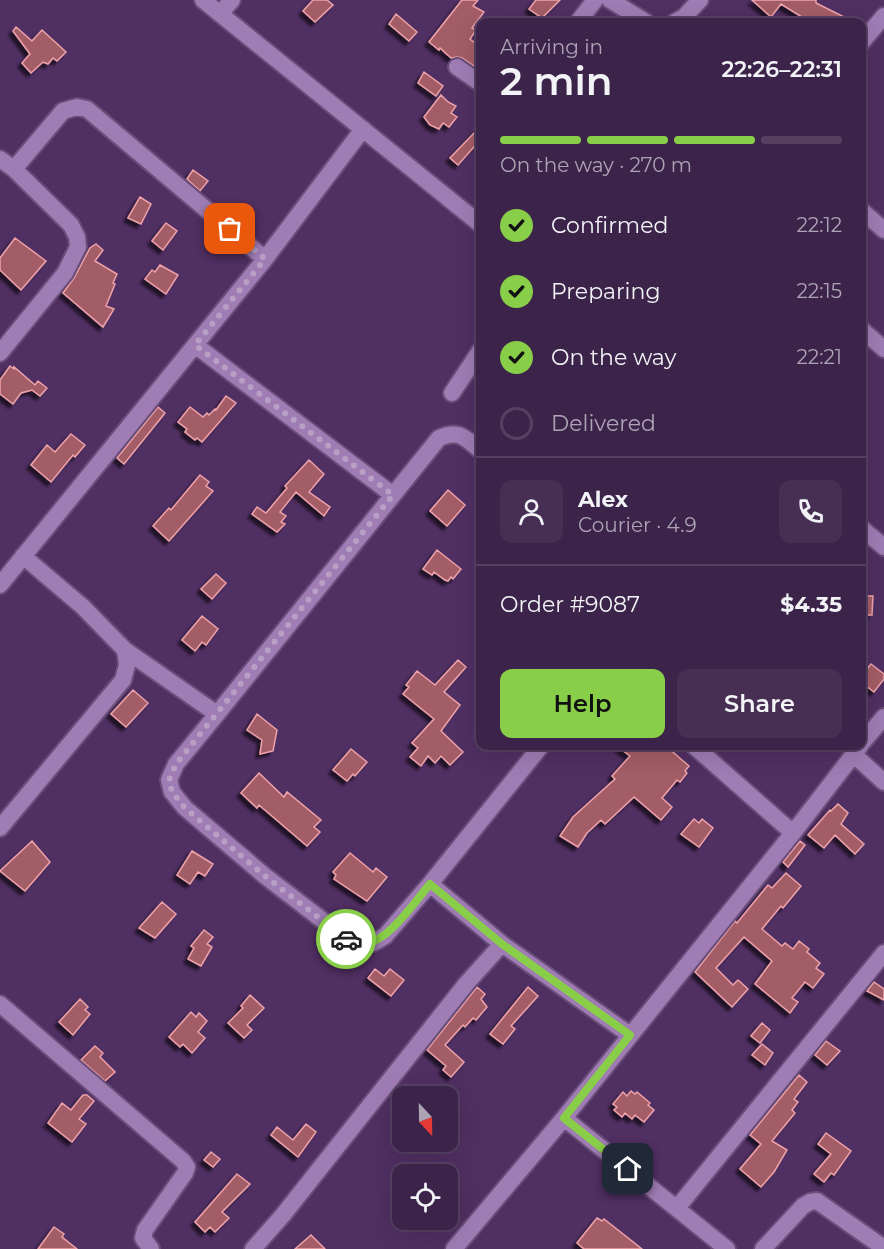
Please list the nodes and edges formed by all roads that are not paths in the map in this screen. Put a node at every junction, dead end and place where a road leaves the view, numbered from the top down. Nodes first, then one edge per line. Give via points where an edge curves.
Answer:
1 (203, 0) edge
2 (232, 0) edge
3 (595, 0) edge
4 (610, 0) edge
5 (700, 0) edge
6 (220, 14) junction
7 (884, 16) edge
8 (581, 18) edge
9 (639, 18) edge
10 (682, 18) edge
11 (866, 37) edge
12 (457, 68) dead end
13 (476, 80) edge
14 (363, 129) junction
15 (7, 164) edge
16 (866, 214) edge
17 (476, 221) edge
18 (884, 230) edge
19 (265, 259) junction
20 (866, 333) edge
21 (195, 345) junction
22 (884, 349) edge
23 (0, 353) edge
24 (476, 357) edge
25 (452, 393) dead end
26 (476, 447) edge
27 (393, 495) junction
28 (866, 532) edge
29 (884, 547) edge
30 (23, 556) junction
31 (0, 585) edge
32 (125, 650) junction
33 (217, 714) junction
34 (884, 717) edge
35 (866, 738) edge
36 (538, 750) edge
37 (699, 750) edge
38 (856, 750) edge
39 (860, 750) edge
40 (884, 782) edge
41 (0, 828) edge
42 (793, 833) junction
43 (430, 884) junction
44 (502, 944) junction
45 (884, 953) edge
46 (0, 1004) edge
47 (630, 1035) junction
48 (564, 1118) junction
49 (677, 1208) junction
50 (884, 1248) edge
51 (151, 1249) edge
52 (253, 1249) edge
53 (454, 1249) edge
54 (727, 1249) edge
55 (763, 1249) edge

1 - 6 street
2 - 6 street
3 - 8 street
4 - 9 street
5 - 10 street
6 - 14 street
7 - 11 street
12 - 13 street
14 - 17 street
14 - 19 street
15 - 19 street via 63,111 87,109
15 - 23 street via 71,225 78,247 65,273
16 - 18 street
19 - 21 street
20 - 22 street
21 - 27 street
21 - 30 street
24 - 25 street
26 - 27 street via 451,433 439,438
27 - 33 street
28 - 29 street
30 - 31 street
30 - 32 street via 83,607
32 - 33 street
32 - 41 street via 123,680
33 - 43 street via 176,764 169,780 172,792 185,808 265,876 352,943 373,943 385,936
34 - 35 street
36 - 43 street
37 - 42 street
38 - 42 street
39 - 40 street
42 - 47 street
43 - 44 street
44 - 47 street
44 - 52 street
45 - 49 street
46 - 51 street via 187,1167 146,1230 143,1238
47 - 48 street
48 - 49 street
48 - 53 street
49 - 54 street
50 - 55 street via 817,1201 803,1206

